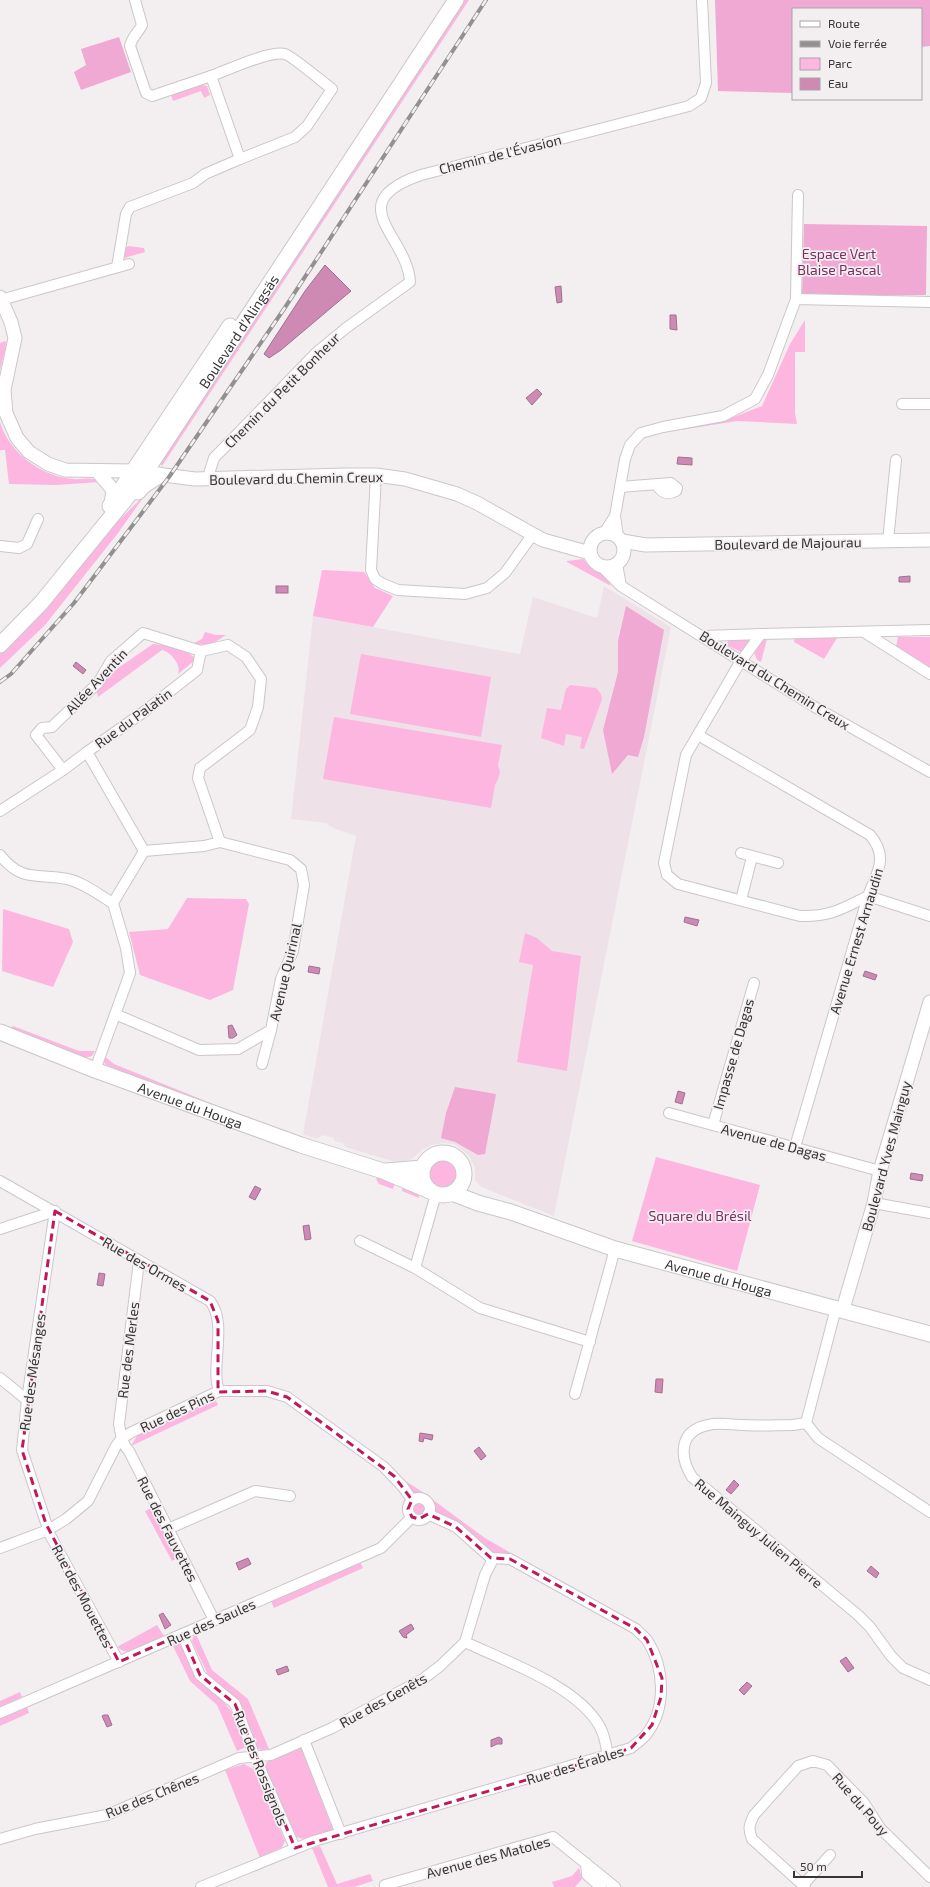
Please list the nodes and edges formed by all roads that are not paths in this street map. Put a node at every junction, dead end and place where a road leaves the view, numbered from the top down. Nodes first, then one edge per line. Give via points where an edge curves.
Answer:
1 (135, 0) edge
2 (448, 0) edge
3 (456, 0) edge
4 (702, 4) edge
5 (212, 76) junction
6 (240, 159) junction
7 (798, 195) dead end
8 (129, 264) dead end
9 (117, 267) junction
10 (410, 282) joint
11 (0, 299) edge
12 (796, 299) junction
13 (930, 301) edge
14 (902, 404) dead end
15 (930, 404) edge
16 (896, 460) dead end
17 (96, 471) junction
18 (146, 473) junction
19 (376, 475) junction
20 (207, 480) junction
21 (656, 484) dead end
22 (620, 487) junction
23 (112, 504) junction
24 (615, 516) junction
25 (38, 519) dead end
26 (604, 533) junction
27 (533, 534) junction
28 (930, 540) edge
29 (888, 541) junction
30 (622, 543) junction
31 (0, 546) edge
32 (591, 548) junction
33 (617, 564) junction
34 (601, 566) junction
35 (621, 586) junction
36 (930, 630) edge
37 (864, 632) junction
38 (761, 634) junction
39 (0, 636) edge
40 (704, 636) junction
41 (0, 645) edge
42 (201, 651) junction
43 (742, 660) junction
44 (930, 674) edge
45 (698, 735) junction
46 (87, 752) junction
47 (63, 770) junction
48 (930, 772) edge
49 (0, 811) edge
50 (220, 842) junction
51 (144, 851) junction
52 (741, 853) dead end
53 (0, 855) edge
54 (752, 857) junction
55 (778, 863) dead end
56 (868, 896) junction
57 (741, 900) junction
58 (114, 903) junction
59 (930, 916) edge
60 (754, 983) dead end
61 (930, 1002) edge
62 (115, 1014) junction
63 (271, 1030) junction
64 (0, 1032) edge
65 (262, 1064) dead end
66 (95, 1070) junction
67 (669, 1112) dead end
68 (713, 1125) junction
69 (795, 1147) junction
70 (423, 1168) junction
71 (383, 1171) junction
72 (880, 1171) junction
73 (0, 1181) edge
74 (457, 1188) junction
75 (433, 1192) junction
76 (874, 1203) junction
77 (55, 1211) junction
78 (930, 1213) edge
79 (0, 1229) edge
80 (360, 1241) dead end
81 (615, 1249) junction
82 (139, 1261) junction
83 (414, 1268) junction
84 (839, 1309) junction
85 (930, 1334) edge
86 (590, 1342) junction
87 (0, 1378) edge
88 (219, 1392) junction
89 (575, 1394) dead end
90 (27, 1400) junction
91 (806, 1423) junction
92 (122, 1438) junction
93 (290, 1496) dead end
94 (412, 1500) junction
95 (930, 1512) edge
96 (428, 1514) junction
97 (412, 1517) junction
98 (168, 1529) junction
99 (48, 1530) junction
100 (0, 1548) edge
101 (491, 1558) junction
102 (214, 1620) junction
103 (182, 1634) junction
104 (465, 1642) junction
105 (119, 1662) junction
106 (930, 1680) edge
107 (0, 1713) edge
108 (304, 1740) junction
109 (608, 1756) junction
110 (255, 1757) junction
111 (341, 1834) junction
112 (0, 1839) edge
113 (295, 1848) junction
114 (830, 1854) dead end
115 (586, 1863) junction
116 (930, 1877) edge
117 (804, 1886) edge
118 (201, 1887) edge
119 (385, 1887) edge
120 (601, 1887) edge
121 (615, 1887) edge

1 - 5 street via 142,25 132,38 130,46 146,93 152,96
2 - 18 main road, Boulevard d'Alingsäs
3 - 18 main road, Boulevard d'Alingsäs
4 - 10 street, Chemin de l'Évasion via 705,91 701,98 689,106 417,177 402,183 388,194 381,206 382,217 408,267
5 - 6 street
5 - 6 street via 264,56 286,54 332,89 307,126 295,138
6 - 9 street via 205,174 193,183 130,207 126,214
7 - 12 street
8 - 9 street
9 - 11 street
10 - 20 street, Chemin du Petit Bonheur via 317,352 214,458
11 - 17 street, Boulevard du Chemin Creux via 15,338 4,390 6,413 17,438 29,452 48,464 65,470
12 - 13 street
12 - 22 street via 768,375 755,399 723,416 641,433 630,445
14 - 15 street
16 - 29 street
17 - 18 street, Boulevard du Chemin Creux
17 - 23 street via 113,490
18 - 20 street, Boulevard du Chemin Creux
18 - 23 main road, Boulevard d'Alingsäs
18 - 41 main road, Boulevard d'Alingsäs via 41,603
19 - 20 street, Boulevard du Chemin Creux
19 - 27 street, Boulevard du Chemin Creux via 405,479 457,494
19 - 27 street via 371,570 375,579 398,590 465,594 487,588 505,573
21 - 22 street
22 - 24 street
23 - 39 main road, Boulevard d'Alingsäs via 37,599
24 - 26 street
24 - 30 street
25 - 31 street via 27,544 19,548
26 - 30 street via 609,533
26 - 32 street via 594,538
27 - 32 street, Boulevard du Chemin Creux via 543,540 566,546
28 - 29 street, Boulevard de Majourau
29 - 30 street, Boulevard de Majourau via 646,545
30 - 33 street via 623,556
32 - 34 street via 592,559
33 - 34 street via 607,568
33 - 35 street
34 - 35 street, Boulevard du Chemin Creux
35 - 40 street, Boulevard du Chemin Creux
36 - 37 street
37 - 38 street
37 - 44 street
38 - 40 street
38 - 43 street
40 - 43 street, Boulevard du Chemin Creux
42 - 46 street, Rue du Palatin via 197,670
42 - 47 street, Allée Aventin via 143,633 134,640 111,661 92,689 52,727 42,728 36,735
42 - 50 street via 228,646 246,657 261,679 258,707 250,730 200,768 198,778
43 - 45 street
43 - 48 street, Boulevard du Chemin Creux via 813,706
45 - 56 street, Avenue Ernest Arnaudin via 870,835 878,844 881,855 880,866
45 - 57 street via 686,755 664,863 667,875 678,884
46 - 47 street
46 - 51 street, Rue du Palatin
47 - 49 street
50 - 51 street, Avenue Quirinal via 204,846
50 - 63 street, Avenue Quirinal via 290,860 301,869 304,885 293,952 281,979
51 - 58 street
52 - 54 street
53 - 58 street via 20,873 77,882
54 - 55 street
54 - 57 street
56 - 57 street via 837,912 819,916 800,916
56 - 59 street
56 - 69 street, Avenue Ernest Arnaudin
58 - 62 street via 130,973
60 - 68 street, Impasse de Dagas
61 - 72 street, Boulevard Yves Mainguy
62 - 63 street, Avenue Quirinal via 199,1050 238,1050
62 - 66 street
63 - 65 street
64 - 66 main road, Avenue du Houga
66 - 71 main road, Avenue du Houga via 302,1145
67 - 68 street, Avenue de Dagas
68 - 69 street, Avenue de Dagas
69 - 72 street, Avenue de Dagas
70 - 71 main road, Avenue du Houga
70 - 74 main road via 438,1154 451,1155 461,1163 463,1169
70 - 75 main road via 423,1182
71 - 75 main road, Avenue du Houga
72 - 76 street, Boulevard Yves Mainguy
73 - 77 street, Rue des Ormes
74 - 75 main road via 442,1195
74 - 81 main road, Avenue du Houga via 510,1212
75 - 83 street
76 - 78 street
76 - 84 street, Boulevard Yves Mainguy
77 - 79 street
77 - 82 street, Rue des Ormes
77 - 90 street, Rue des Mésanges
80 - 83 street
81 - 84 main road, Avenue du Houga
81 - 86 street
82 - 88 street, Rue des Ormes via 210,1301 214,1307 218,1322
82 - 92 street, Rue des Merles via 119,1424
83 - 86 street via 480,1308
84 - 85 main road, Avenue du Houga
84 - 91 street
86 - 89 street
87 - 90 street
88 - 92 street, Rue des Pins
88 - 94 street, Rue des Pins via 267,1391 287,1398 394,1476
90 - 99 street, Rue des Mésanges via 22,1450
91 - 95 street via 818,1438
91 - 106 street, Rue Mainguy Julien Pierre via 708,1425 693,1430 684,1443 684,1465 692,1477 858,1615 903,1668
92 - 98 street, Rue des Fauvettes
92 - 99 street, Rue des Pins via 106,1462 88,1502
93 - 98 street via 255,1491
94 - 96 street via 425,1500 429,1508
94 - 97 street via 408,1509
96 - 97 street via 422,1519
96 - 101 street via 456,1527
97 - 102 street, Rue des Saules via 381,1548
98 - 102 street, Rue des Fauvettes
99 - 100 street, Rue des Pins
99 - 105 street, Rue des Mouettes
101 - 104 street via 492,1562 485,1575
101 - 109 street, Rue des Érables via 510,1559 636,1629 647,1640 662,1678 656,1716 645,1737 631,1748
102 - 103 street, Rue des Saules
103 - 105 street, Rue des Saules
103 - 110 street, Rue des Rossignols via 200,1675 235,1704
104 - 108 street, Rue des Genêts via 423,1679 332,1728
104 - 109 street via 549,1681 575,1699 599,1725 605,1738
105 - 107 street, Rue des Saules
108 - 110 street, Rue des Genêts via 271,1755
108 - 111 street
109 - 111 street, Rue des Érables
110 - 112 street, Rue des Chênes via 239,1758 107,1815 35,1829
110 - 113 street, Rue des Rossignols
111 - 113 street, Rue des Érables
113 - 118 street, Rue des Érables
114 - 117 street
115 - 119 street, Avenue des Matoles via 553,1838
115 - 120 street via 587,1875
115 - 121 street, Avenue des Matoles
116 - 117 street, Rue du Pouy via 880,1828 864,1803 827,1766 813,1761 798,1766 754,1815 749,1825 752,1839

